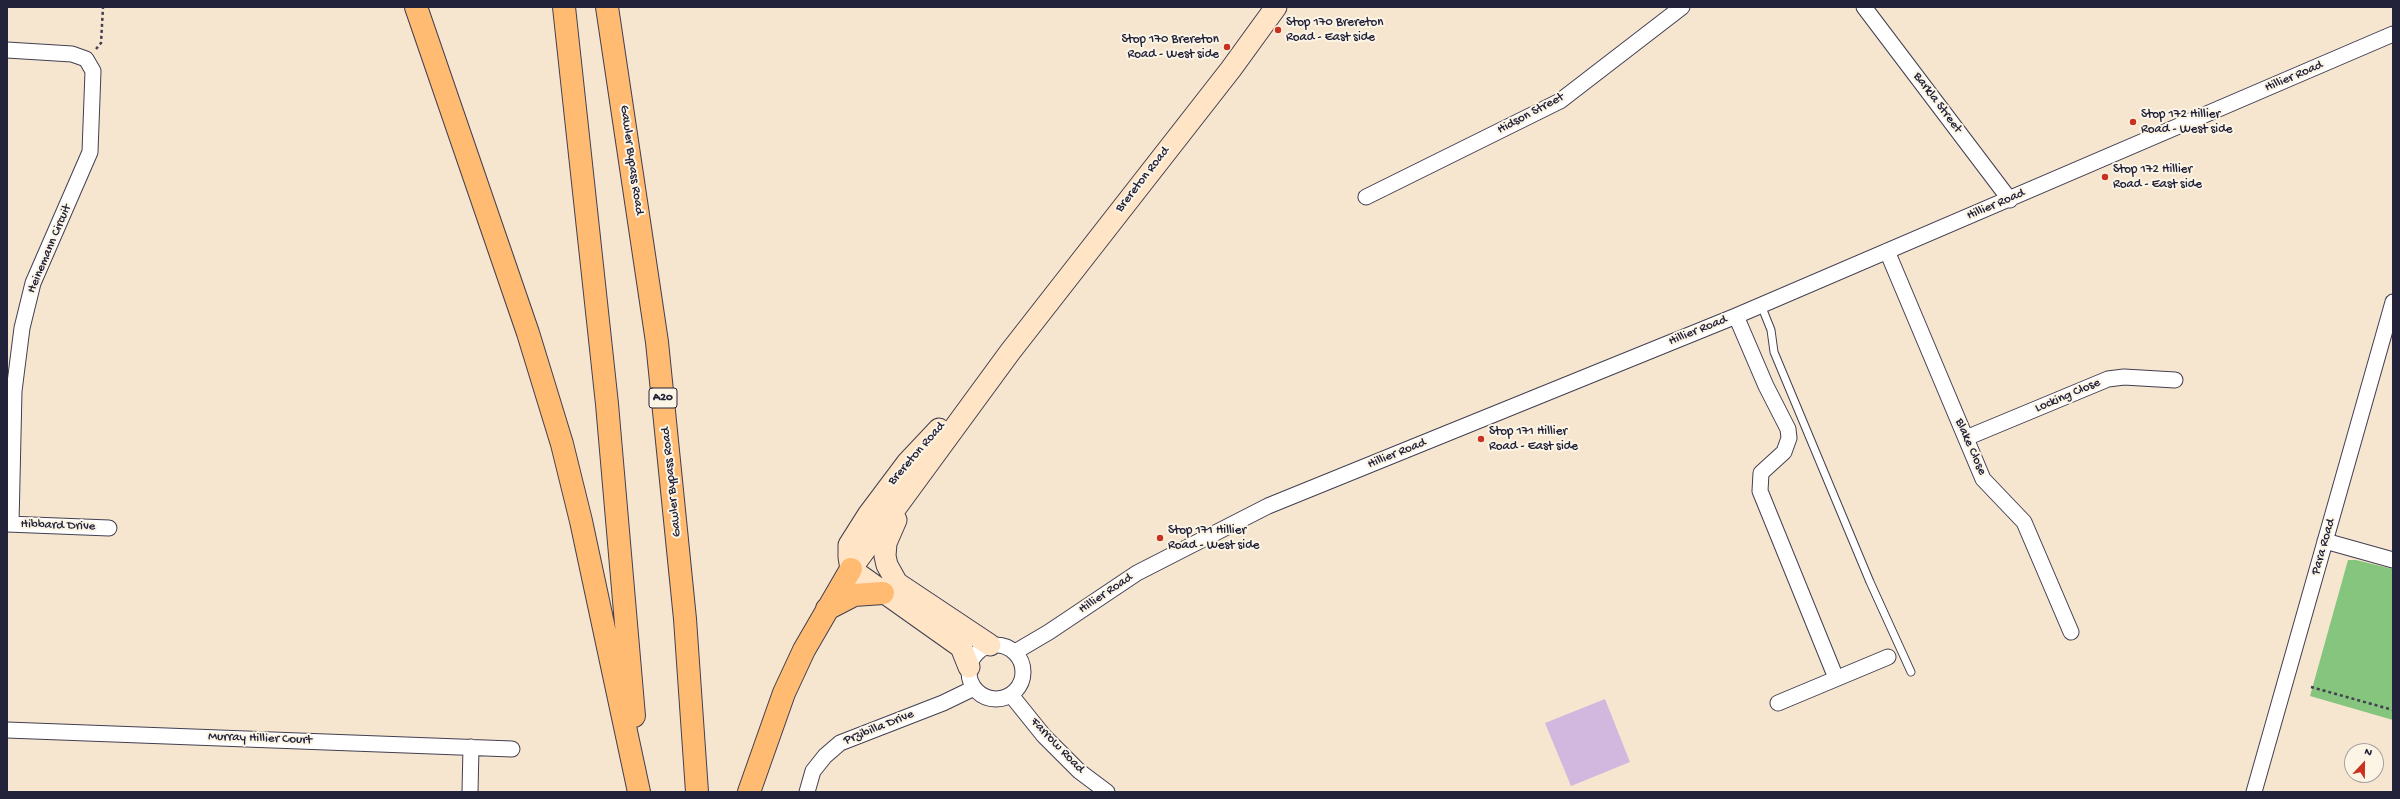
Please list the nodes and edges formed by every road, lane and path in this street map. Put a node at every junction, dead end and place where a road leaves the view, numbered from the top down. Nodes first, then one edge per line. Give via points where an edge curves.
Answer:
1 (103, 7) edge
2 (416, 7) edge
3 (564, 7) edge
4 (607, 7) edge
5 (1276, 7) edge
6 (1682, 7) edge
7 (1864, 7) edge
8 (2393, 34) edge
9 (7, 50) edge
10 (86, 59) junction
11 (1366, 196) dead end
12 (2010, 200) junction
13 (1887, 251) junction
14 (2393, 302) edge
15 (1761, 305) junction
16 (1736, 316) junction
17 (1010, 352) junction
18 (2175, 380) dead end
19 (1966, 438) junction
20 (912, 485) junction
21 (9, 524) edge
22 (109, 528) dead end
23 (2325, 541) junction
24 (2393, 560) edge
25 (851, 569) junction
26 (883, 593) junction
27 (827, 610) junction
28 (2071, 632) dead end
29 (990, 645) junction
30 (1014, 652) junction
31 (1888, 656) dead end
32 (969, 667) junction
33 (1911, 672) dead end
34 (1836, 678) junction
35 (2311, 687) dead end
36 (974, 688) junction
37 (1011, 695) junction
38 (1778, 703) dead end
39 (2393, 710) edge
40 (7, 730) edge
41 (471, 747) junction
42 (512, 749) dead end
43 (470, 792) edge
44 (639, 792) edge
45 (697, 792) edge
46 (749, 792) edge
47 (807, 792) edge
48 (1107, 792) edge
49 (2254, 792) edge

1 - 10 path via 100,43
2 - 44 highway via 528,333 562,444
3 - 44 highway via 607,404 628,625
4 - 45 highway, Gawler Bypass Road / A20 via 657,342 685,619
5 - 17 street, Brereton Road via 1231,69
6 - 11 street, Hidson Street via 1560,101
7 - 12 street, Barkla Street
8 - 12 street, Hillier Road
9 - 10 street via 72,54
10 - 21 street, Heinemann Circuit via 93,71 90,152 33,283 22,328 14,391
12 - 13 street, Hillier Road
13 - 15 street, Hillier Road
13 - 19 street, Blake Close
14 - 23 street, Para Road
15 - 16 street, Hillier Road
15 - 33 lane via 1771,330 1774,352 1872,589
16 - 30 street, Hillier Road via 1268,506 1137,573 1049,632
16 - 34 street via 1766,386 1788,429 1784,452 1761,473 1760,491
17 - 20 street, Brereton Road
17 - 25 street, Brereton Road via 907,463 868,515 849,545
18 - 19 street, Locking Close via 2124,377 2108,379
19 - 28 street, Blake Close via 1983,479 2024,522
20 - 25 street, Brereton Road
20 - 29 street, Brereton Road via 886,543 885,556 891,574 897,583
21 - 22 street, Hibbard Drive
23 - 24 street
23 - 49 street, Para Road
25 - 26 street
25 - 27 highway
26 - 27 highway via 854,595
26 - 32 street via 962,648
27 - 46 highway via 804,650 784,693
29 - 30 street via 1007,647
29 - 32 street via 976,653
30 - 37 street via 1023,666 1024,674 1017,690
31 - 34 street
32 - 36 street via 968,674
34 - 38 street
35 - 39 path
36 - 37 street via 987,698
36 - 47 street, Przibilla Drive via 943,703 840,743 813,771
37 - 48 street, Farrow Road via 1044,736 1074,766
40 - 41 street, Murray Hillier Court
41 - 42 street, Murray Hillier Court
41 - 43 street

